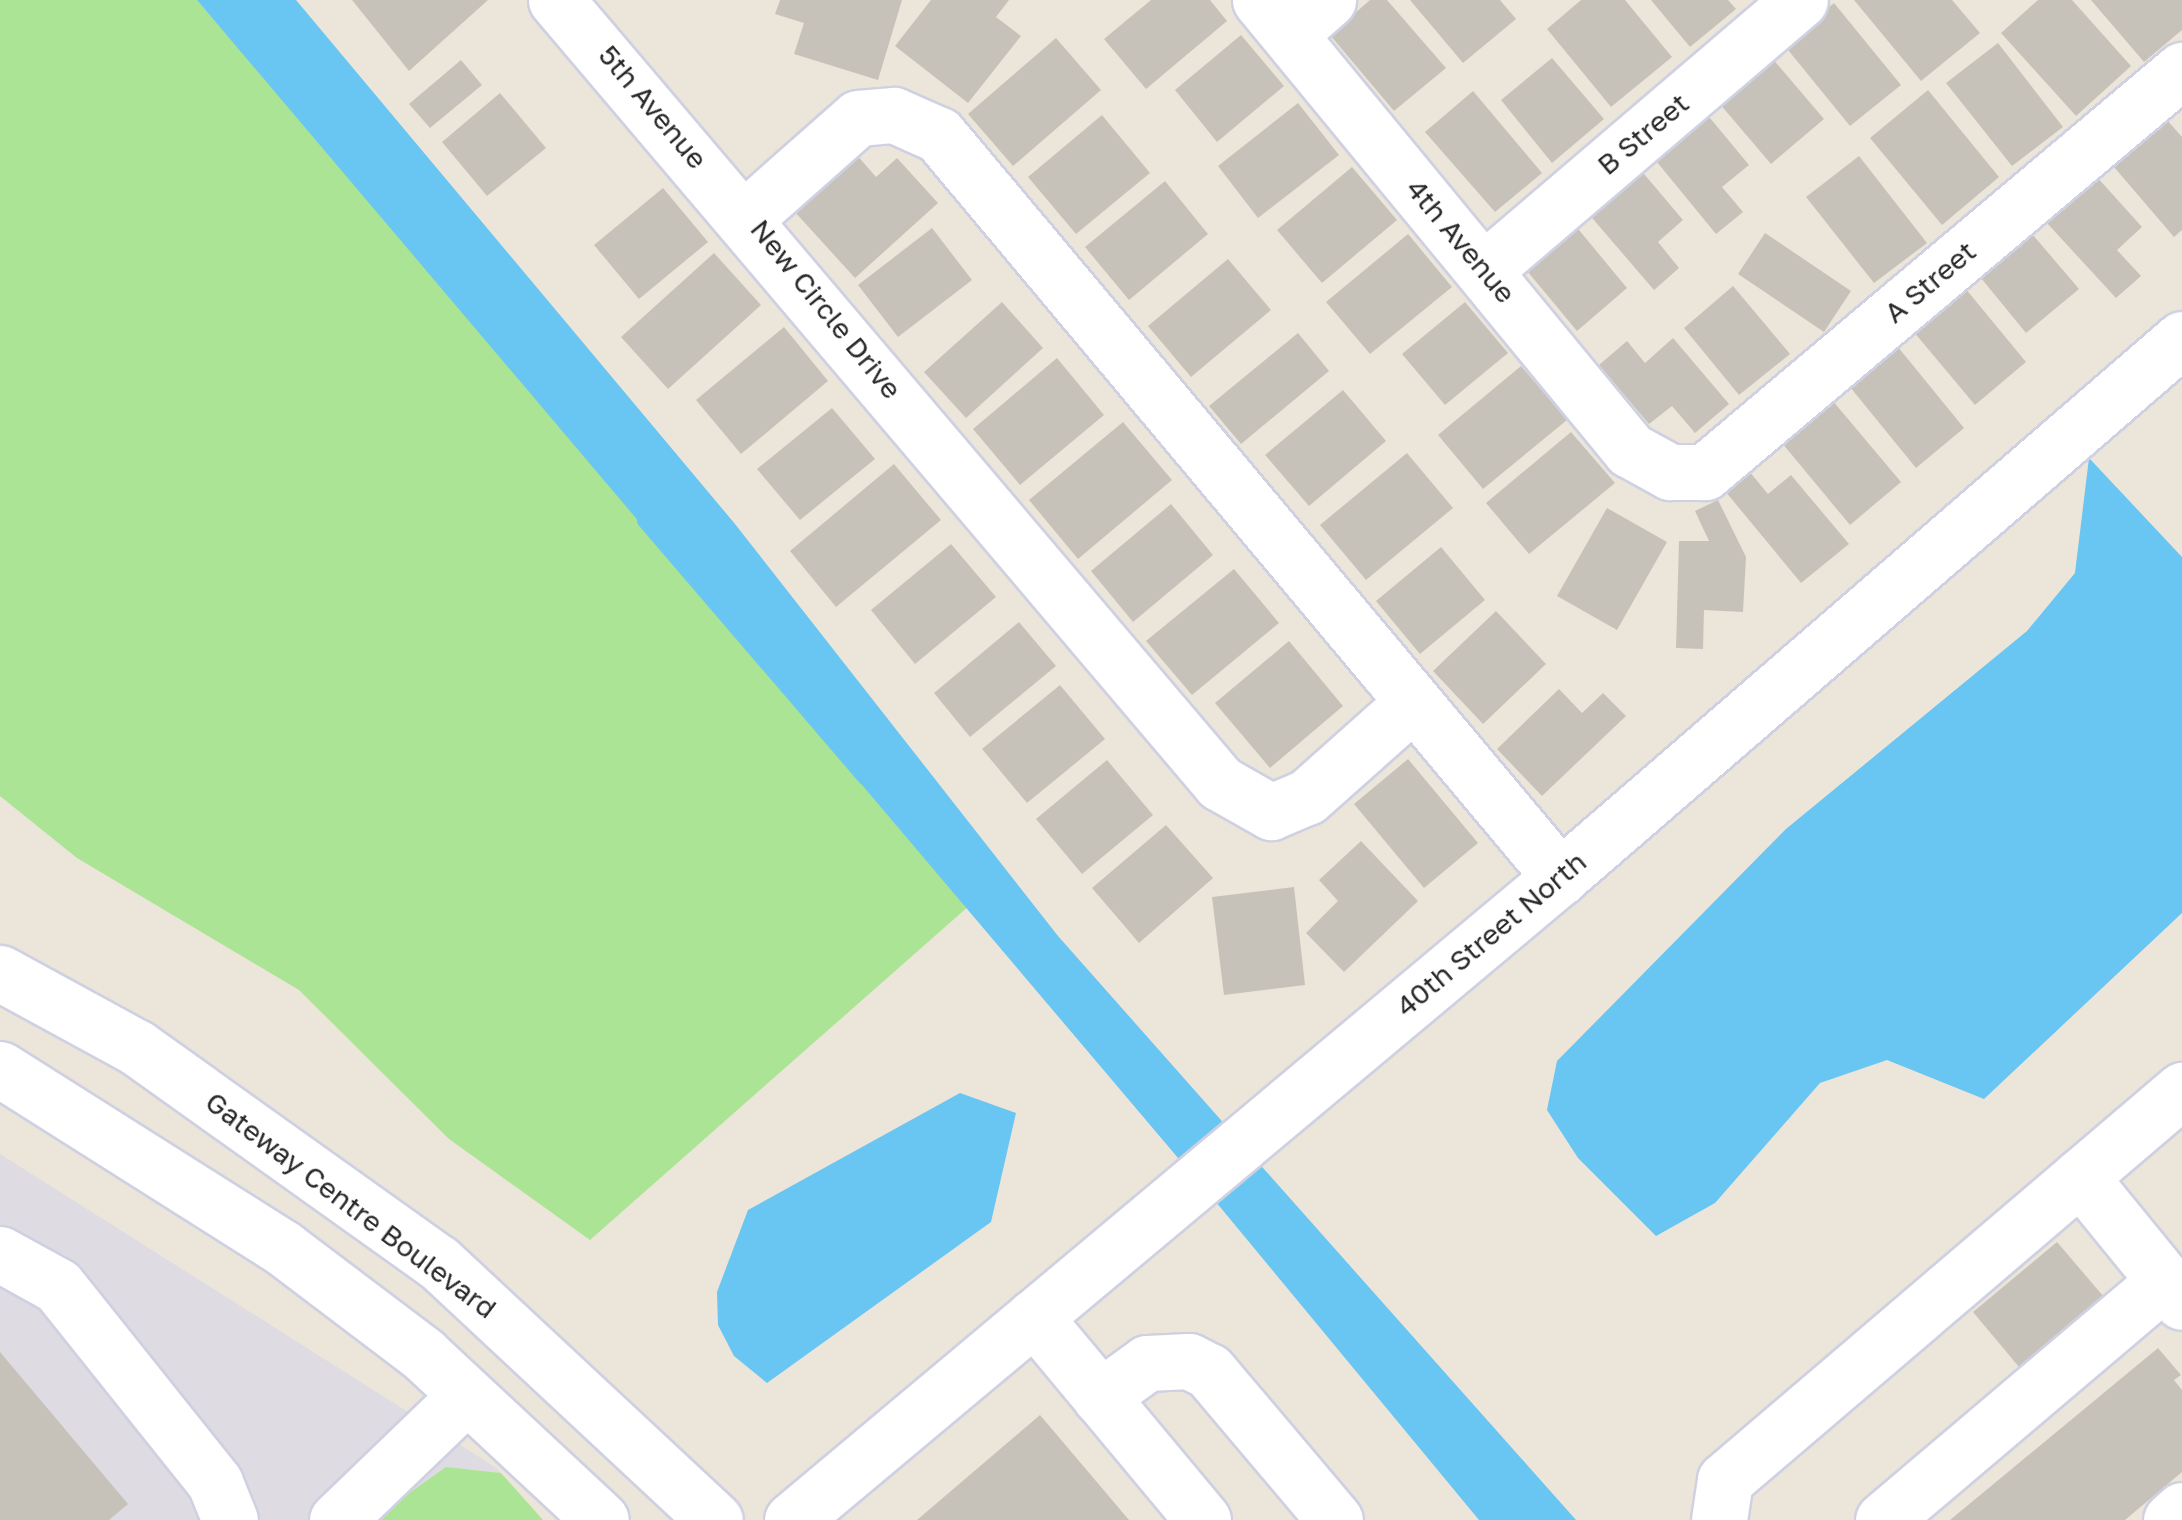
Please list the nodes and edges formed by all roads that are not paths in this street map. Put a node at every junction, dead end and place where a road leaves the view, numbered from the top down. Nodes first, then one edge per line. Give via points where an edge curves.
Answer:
1 (1800, 0) edge
2 (569, 3) edge
3 (1292, 11) edge
4 (2182, 70) edge
5 (746, 218) junction
6 (1485, 269) junction
7 (2182, 339) edge
8 (1670, 472) joint
9 (1409, 706) junction
10 (1560, 878) junction
11 (1, 975) edge
12 (0, 1069) edge
13 (2177, 1105) edge
14 (2080, 1178) junction
15 (0, 1254) edge
16 (2174, 1292) edge
17 (1034, 1317) junction
18 (467, 1395) junction
19 (1100, 1397) junction
20 (2182, 1510) edge
21 (230, 1520) edge
22 (337, 1520) edge
23 (602, 1520) edge
24 (715, 1520) edge
25 (792, 1520) edge
26 (1203, 1520) edge
27 (1335, 1520) edge
28 (1718, 1520) edge
29 (1883, 1520) edge
30 (2170, 1520) edge

1 - 6 street, B Street
2 - 5 street, 5th Avenue
3 - 6 street, 4th Avenue
4 - 8 street, A Street via 1704,472
5 - 9 street, New Circle Drive via 1220,783 1270,812 1307,797
5 - 9 street, New Circle Drive via 858,118 894,115 939,136
6 - 8 street, 4th Avenue via 1630,450
7 - 10 street, 40th Street North
9 - 10 street, New Circle Drive
10 - 17 street, 40th Street North
11 - 24 street, Gateway Centre Boulevard via 136,1047 438,1263
12 - 18 street via 283,1248
13 - 14 street
14 - 16 street
14 - 28 street via 1725,1480
15 - 21 street via 58,1286 215,1483
16 - 29 street
17 - 19 street
17 - 25 street, 40th Street North
18 - 22 street
18 - 23 street
19 - 26 street
19 - 27 street via 1147,1363 1189,1361 1210,1372
20 - 30 street

